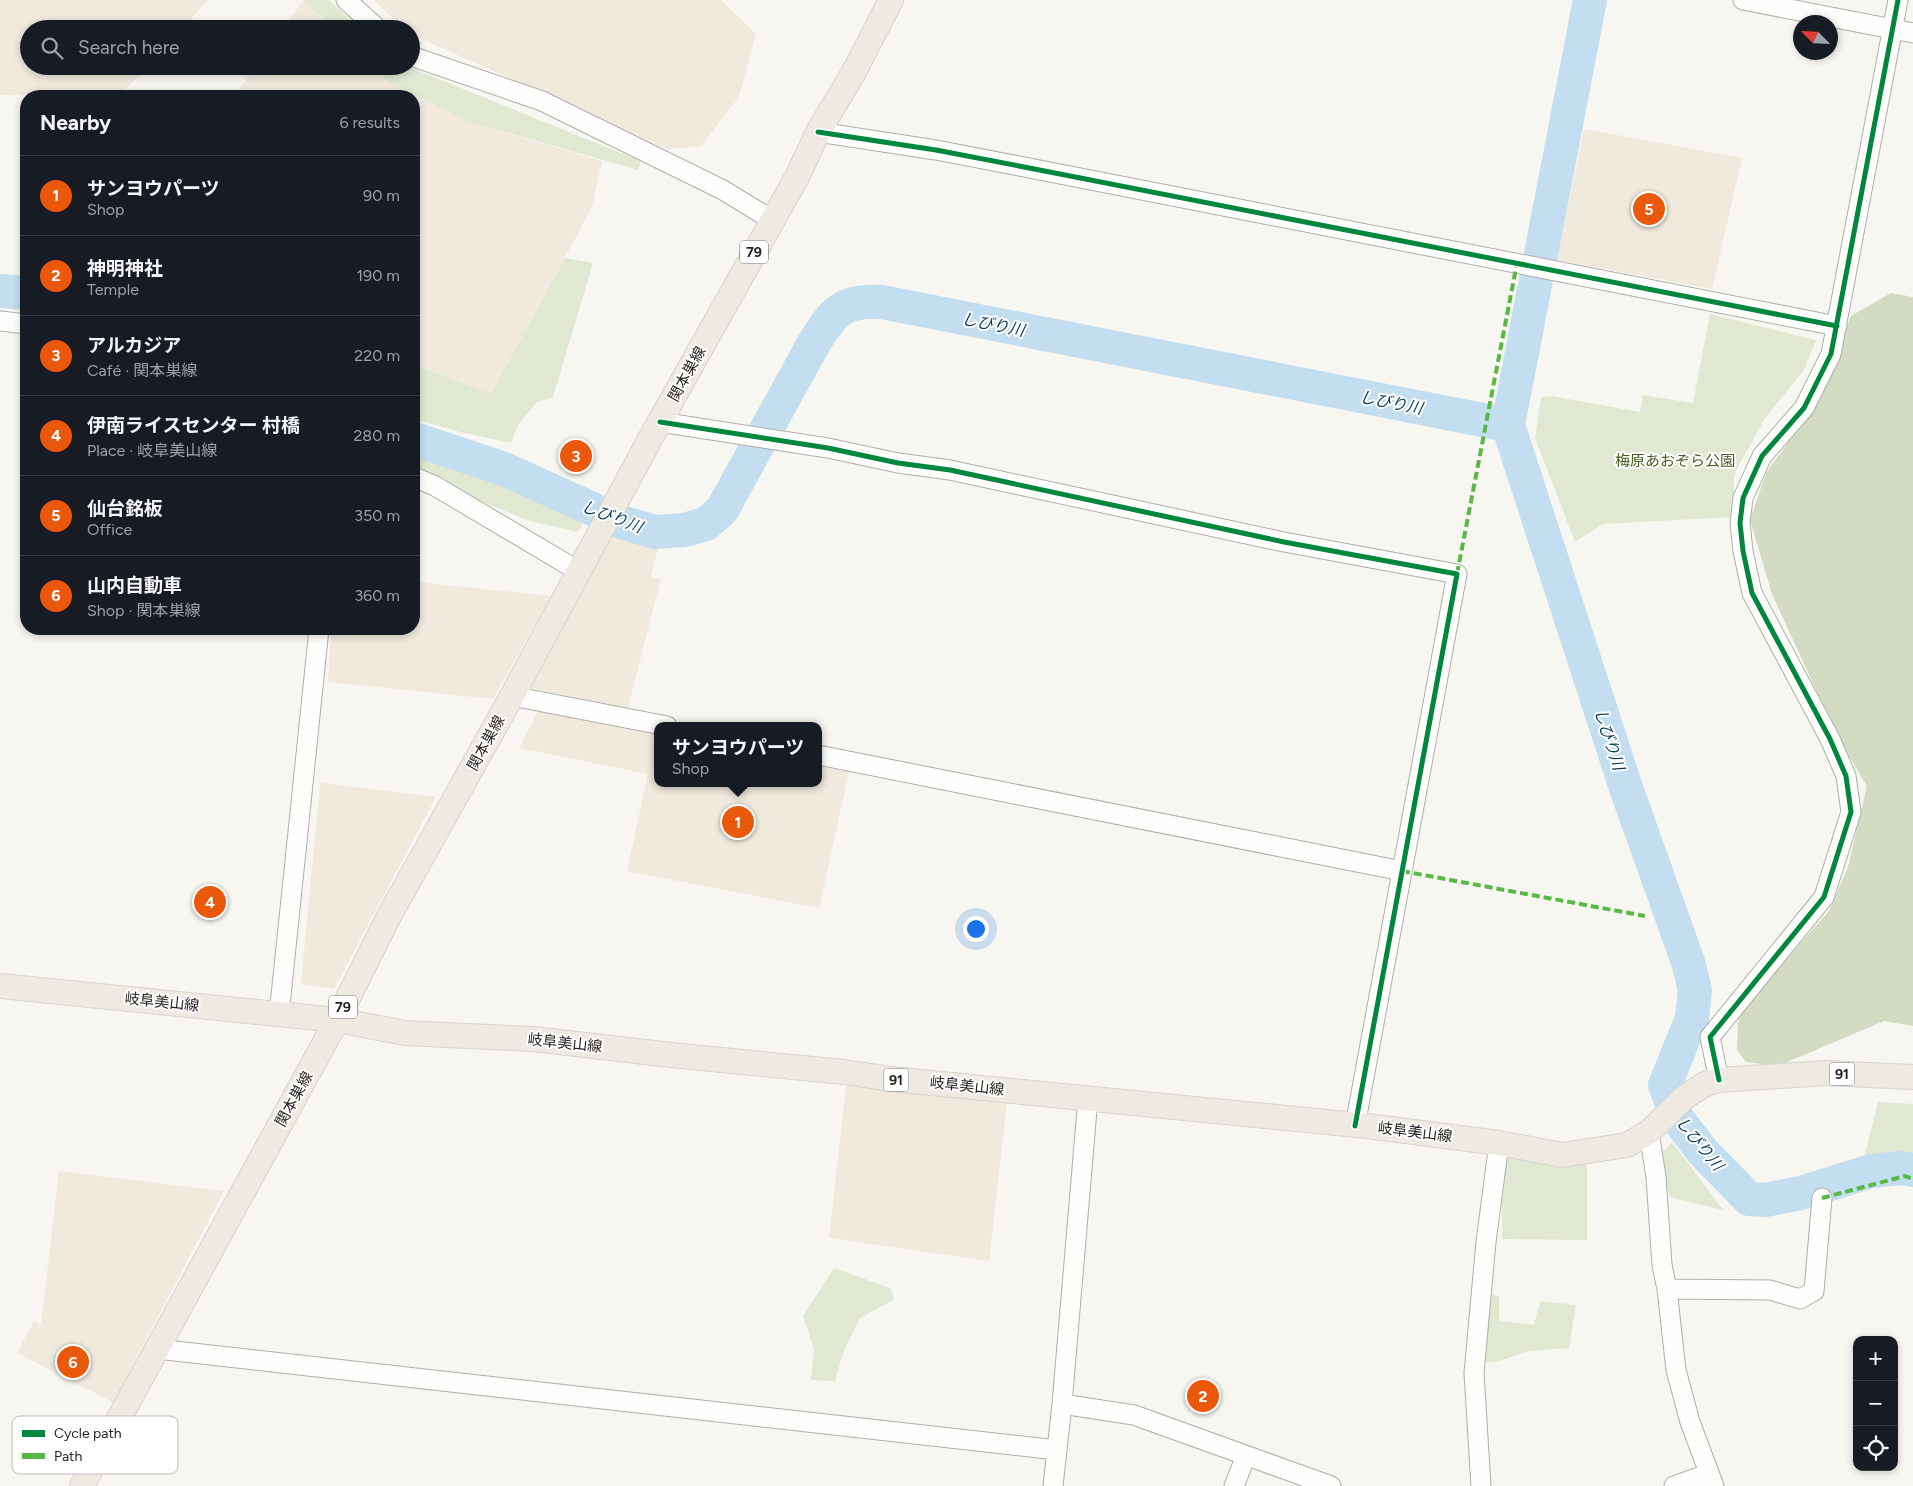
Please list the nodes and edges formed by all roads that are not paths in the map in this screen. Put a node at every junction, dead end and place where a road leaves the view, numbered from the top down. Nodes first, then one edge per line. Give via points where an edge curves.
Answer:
1 (346, 0) edge
2 (891, 0) edge
3 (1744, 0) edge
4 (1898, 0) edge
5 (368, 20) edge
6 (1893, 29) junction
7 (1913, 33) edge
8 (420, 59) edge
9 (818, 132) junction
10 (772, 220) junction
11 (0, 321) edge
12 (20, 323) edge
13 (1837, 326) junction
14 (660, 422) junction
15 (420, 480) edge
16 (580, 572) junction
17 (318, 635) edge
18 (512, 696) junction
19 (654, 723) edge
20 (822, 756) edge
21 (1402, 871) junction
22 (0, 986) edge
23 (279, 1015) junction
24 (337, 1020) junction
25 (1913, 1077) edge
26 (1719, 1080) junction
27 (1088, 1098) junction
28 (1355, 1126) junction
29 (1649, 1132) junction
30 (1499, 1143) junction
31 (1822, 1198) dead end
32 (1667, 1289) junction
33 (156, 1349) junction
34 (1062, 1404) junction
35 (120, 1416) edge
36 (1057, 1450) junction
37 (1246, 1456) junction
38 (88, 1474) edge
39 (1711, 1480) edge
40 (82, 1486) edge
41 (1053, 1486) edge
42 (1234, 1486) edge
43 (1331, 1486) edge
44 (1481, 1486) edge
45 (1674, 1486) edge

1 - 5 street
2 - 9 main road, 関本巣線 / 79
3 - 6 street
4 - 6 street
6 - 7 street
6 - 13 street
8 - 10 street via 542,101 723,190
9 - 10 main road, 関本巣線 / 79
9 - 13 street via 936,150
10 - 14 main road, 関本巣線 / 79
11 - 12 street
13 - 26 street via 1831,354 1804,408 1762,456 1743,498 1740,523 1752,593 1830,739 1846,776 1851,812 1824,897 1710,1037
14 - 16 main road, 関本巣線 / 79
14 - 21 street via 950,470 1284,542 1457,574
15 - 16 street
16 - 18 main road, 関本巣線 / 79
17 - 23 street
18 - 19 street
18 - 24 main road, 関本巣線 / 79 via 388,918
20 - 21 street
21 - 28 street
22 - 23 main road, 岐阜美山線 / 91
23 - 24 main road, 岐阜美山線 / 91
24 - 27 main road, 岐阜美山線 / 91 via 406,1033 533,1039
24 - 33 main road, 関本巣線 / 79
25 - 26 main road, 岐阜美山線 / 91 via 1826,1073
26 - 29 main road, 岐阜美山線 / 91 via 1705,1084 1685,1097
27 - 28 main road, 岐阜美山線 / 91
27 - 34 street
28 - 30 main road, 岐阜美山線 / 91
29 - 30 main road, 岐阜美山線 / 91 via 1627,1146 1562,1154
29 - 32 street
30 - 44 street via 1474,1373
31 - 32 street via 1814,1290 1800,1299 1770,1290
32 - 39 street via 1676,1370
33 - 35 main road, 関本巣線 / 79
33 - 36 street
34 - 36 street
34 - 37 street via 1134,1415
36 - 41 street
37 - 42 street
37 - 43 street
38 - 40 main road, 関本巣線 / 79
39 - 45 street

